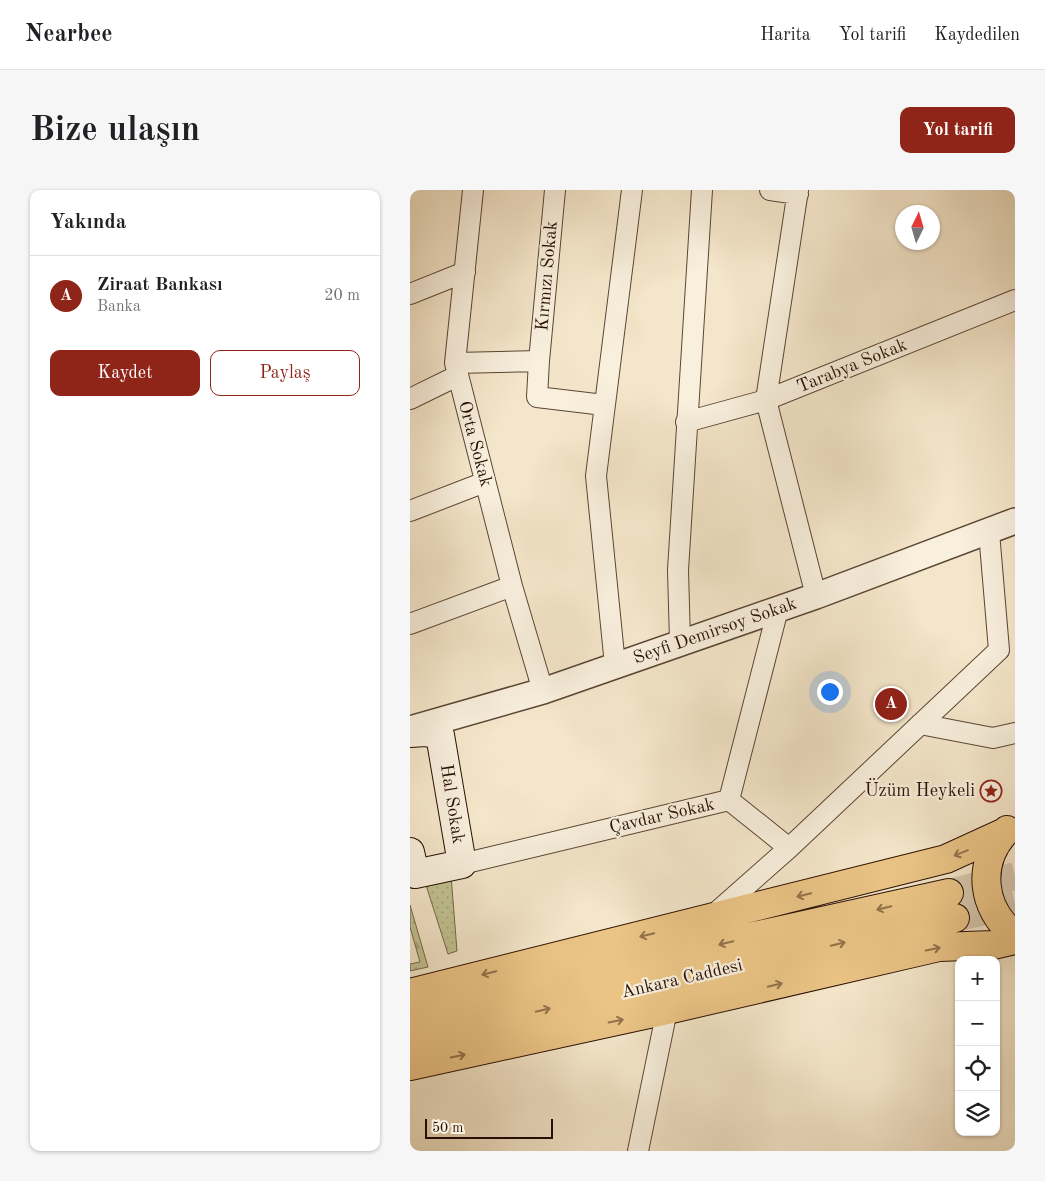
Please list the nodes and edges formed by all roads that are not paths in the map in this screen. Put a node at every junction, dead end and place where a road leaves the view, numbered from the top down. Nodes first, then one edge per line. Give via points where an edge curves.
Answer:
1 (473, 190) edge
2 (555, 190) edge
3 (632, 190) edge
4 (702, 190) edge
5 (770, 190) edge
6 (798, 192) edge
7 (465, 272) junction
8 (410, 294) edge
9 (1015, 300) edge
10 (539, 361) junction
11 (456, 369) junction
12 (410, 399) edge
13 (766, 400) junction
14 (604, 405) junction
15 (686, 422) junction
16 (484, 482) junction
17 (410, 511) edge
18 (1015, 521) edge
19 (989, 532) junction
20 (512, 586) junction
21 (816, 596) junction
22 (778, 609) junction
23 (410, 624) edge
24 (680, 642) junction
25 (615, 665) junction
26 (543, 692) junction
27 (920, 724) junction
28 (410, 728) edge
29 (410, 733) edge
30 (1015, 733) edge
31 (729, 800) junction
32 (1012, 826) edge
33 (789, 848) junction
34 (410, 852) edge
35 (462, 864) junction
36 (708, 920) junction
37 (1015, 935) edge
38 (1015, 940) edge
39 (410, 993) edge
40 (667, 1010) junction
41 (410, 1012) edge
42 (410, 1040) edge
43 (410, 1066) edge
44 (638, 1151) edge

1 - 7 street, Orta Sokak
2 - 10 street, Kırmızı Sokak
3 - 14 street
4 - 15 street
5 - 6 street
6 - 13 street
7 - 8 street
7 - 11 street, Orta Sokak
9 - 13 street, Tarabya Sokak
10 - 11 street
10 - 14 street, Kırmızı Sokak via 537,397
11 - 12 street
11 - 16 street, Orta Sokak
13 - 15 street, Tarabya Sokak
13 - 21 street
14 - 25 street via 596,476
15 - 24 street via 678,570
16 - 17 street
16 - 20 street, Orta Sokak
18 - 19 street, Seyfi Demirsoy Sokak
19 - 21 street, Seyfi Demirsoy Sokak
19 - 27 street via 999,650
20 - 23 street
20 - 26 street, Orta Sokak
21 - 22 street, Seyfi Demirsoy Sokak
22 - 24 street, Seyfi Demirsoy Sokak
22 - 31 street, Çavdar Sokak
24 - 25 street, Seyfi Demirsoy Sokak
25 - 26 street, Seyfi Demirsoy Sokak
26 - 28 street, Seyfi Demirsoy Sokak
27 - 30 street via 993,738
27 - 33 street
29 - 35 main road, Hal Sokak via 440,735
31 - 33 street
31 - 35 street, Çavdar Sokak
32 -> 36 highway via 946,859
32 - 37 highway via 993,849 988,862 986,889 992,909
33 - 36 street
34 - 35 main road, Hal Sokak via 416,874
36 -> 39 highway
40 -> 38 highway via 939,947 993,945
43 -> 40 highway
40 - 44 street
42 -> 41 highway, Ankara Caddesi via 952,906

